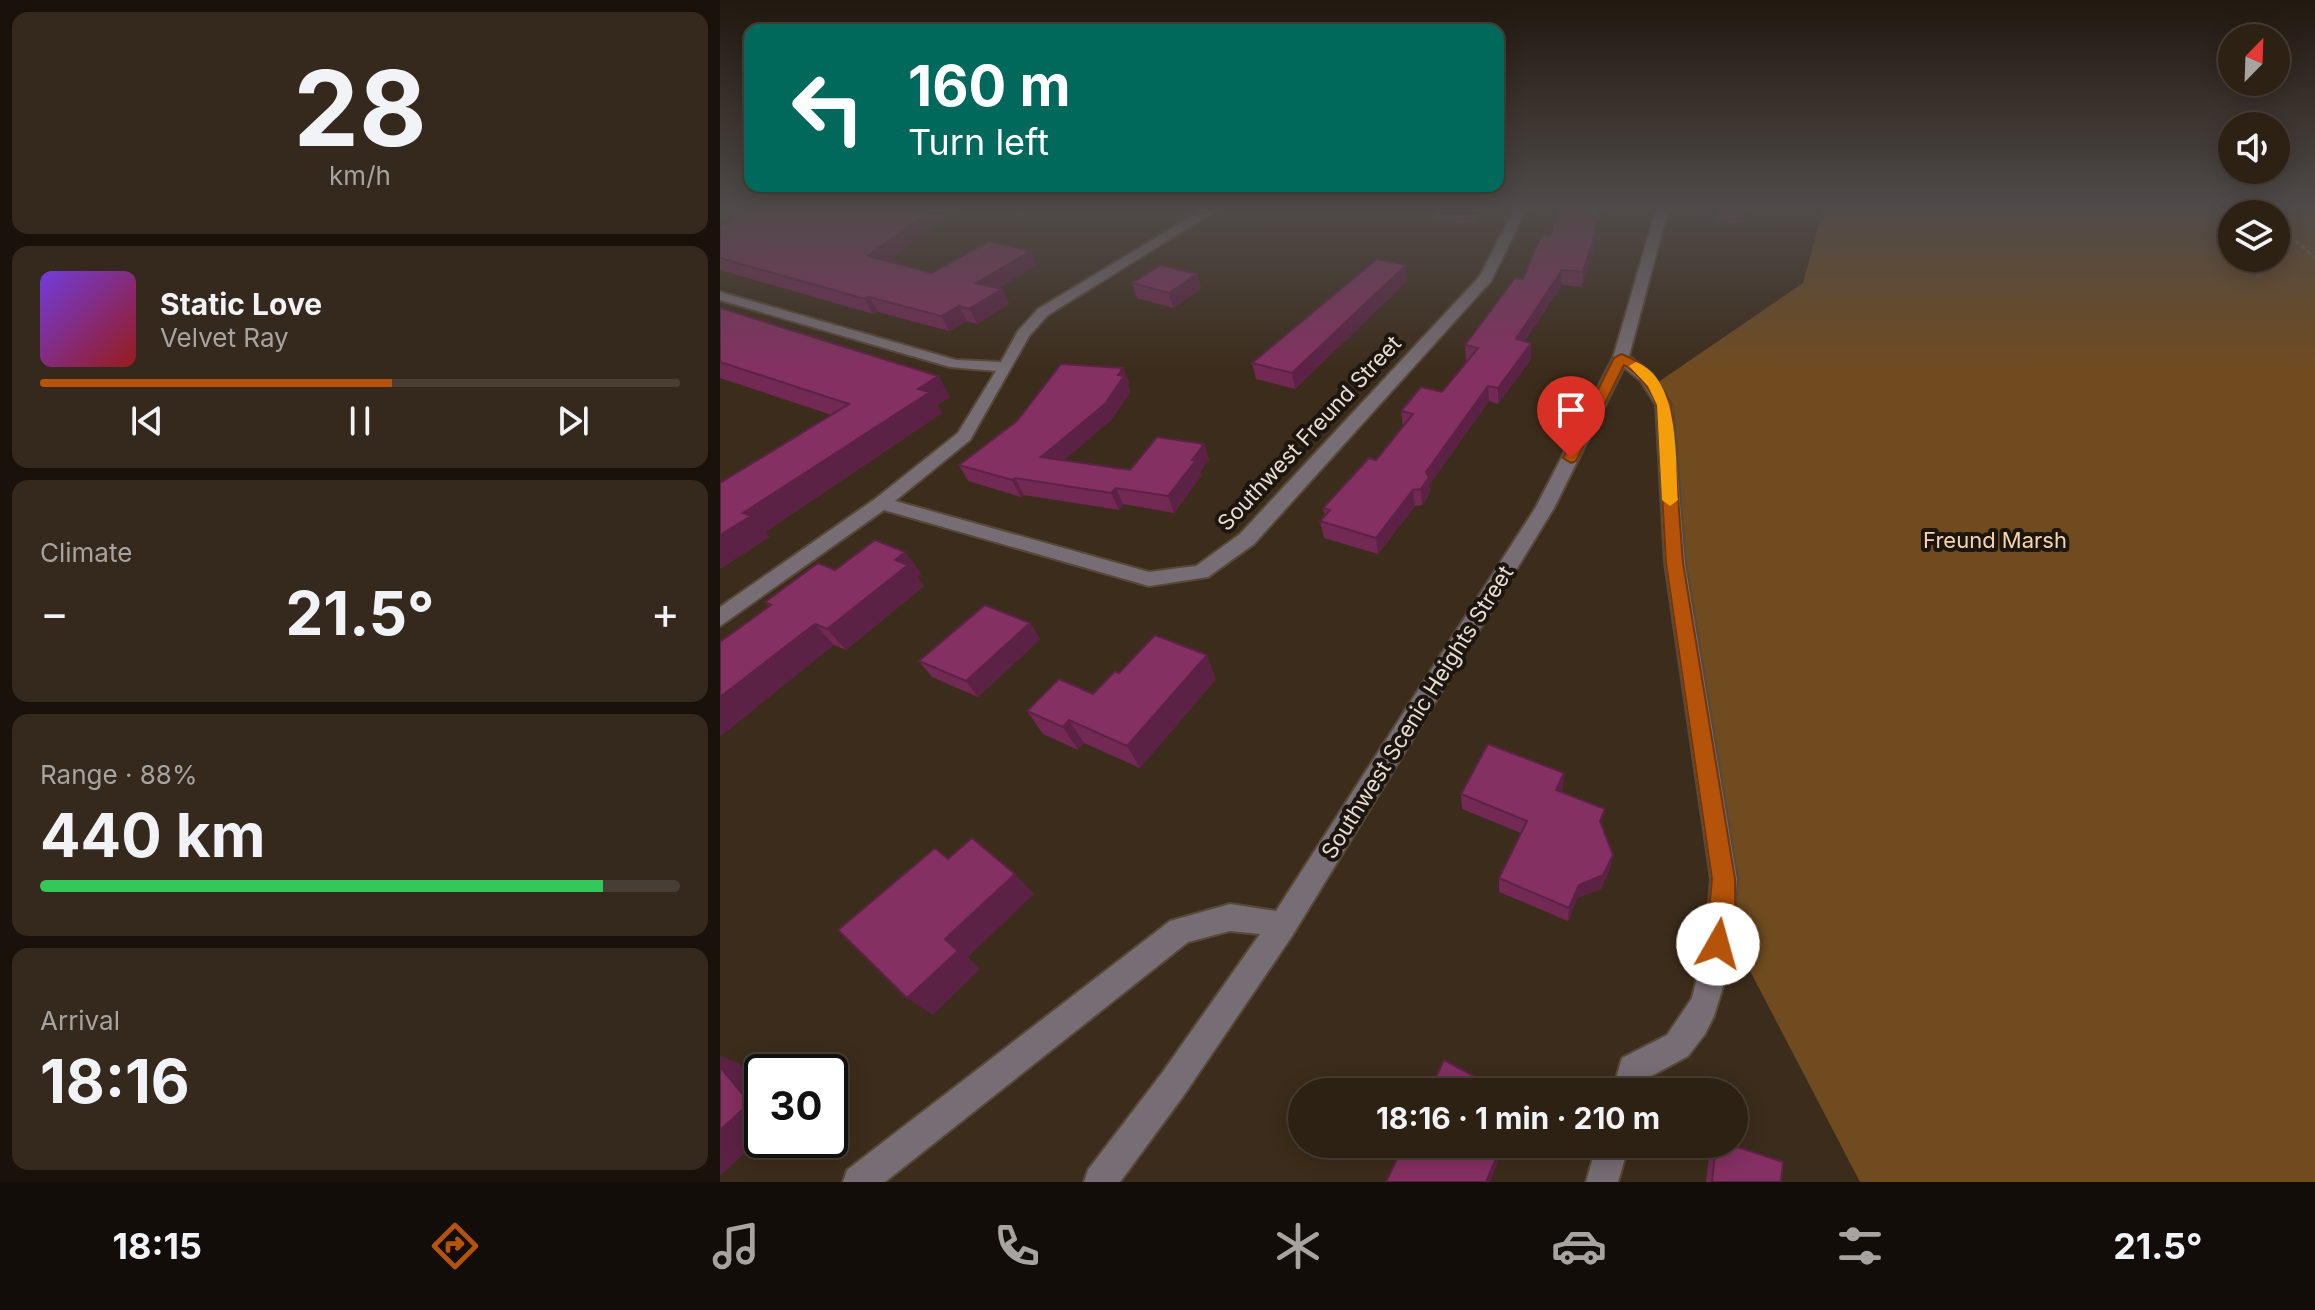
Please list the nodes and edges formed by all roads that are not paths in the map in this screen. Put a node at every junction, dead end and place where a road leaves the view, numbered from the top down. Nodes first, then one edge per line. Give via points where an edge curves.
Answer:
1 (1126, 261) edge
2 (1494, 261) edge
3 (1648, 261) edge
4 (720, 296) edge
5 (1621, 358) junction
6 (1006, 367) junction
7 (881, 503) junction
8 (720, 618) edge
9 (1282, 926) junction
10 (1631, 1078) edge
11 (1609, 1158) edge
12 (859, 1182) edge
13 (1100, 1182) edge
14 (1602, 1182) edge

1 - 6 street via 1043,312 1023,334
2 - 7 street, Southwest Freund Street via 1486,278 1247,539 1201,572 1149,579
3 - 5 street, Southwest Scenic Heights Street
4 - 6 street via 955,364
5 - 9 street, Southwest Scenic Heights Street via 1545,508
5 - 10 street via 1646,376 1664,405 1675,563 1724,879 1723,919 1700,1013 1680,1043 1633,1069
6 - 7 street via 964,436
7 - 8 street
9 - 12 street via 1226,915 1180,931
9 - 13 street, Southwest Scenic Heights Street
11 - 14 street

